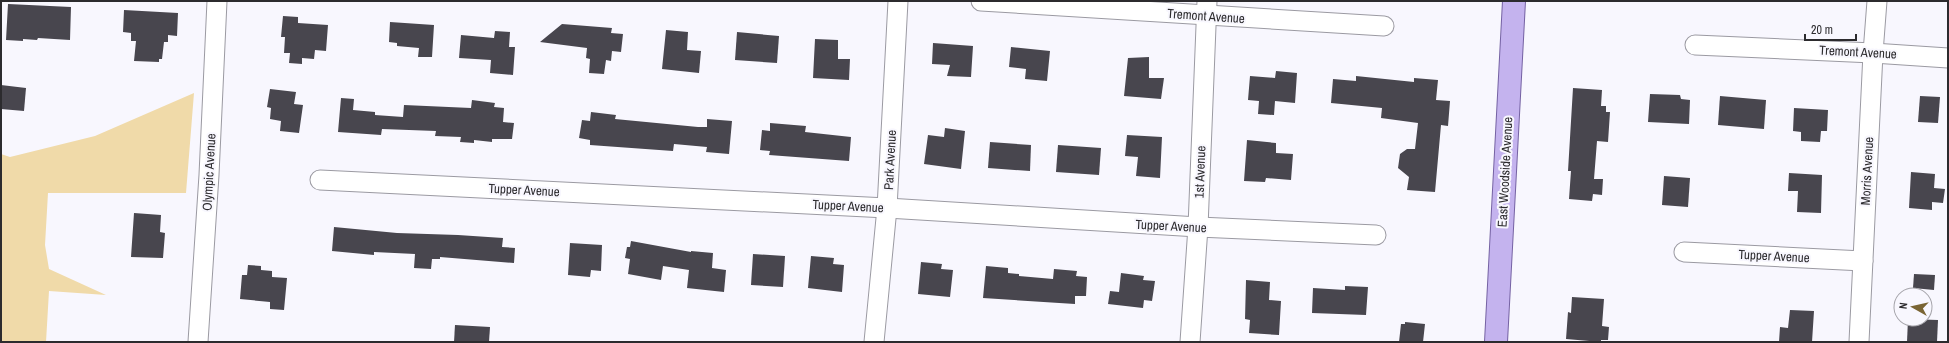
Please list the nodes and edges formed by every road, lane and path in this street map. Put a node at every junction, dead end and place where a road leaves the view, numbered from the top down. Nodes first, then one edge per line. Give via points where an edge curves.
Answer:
1 (217, 1) edge
2 (898, 1) edge
3 (981, 1) edge
4 (1514, 1) edge
5 (1878, 1) edge
6 (1207, 8) edge
7 (1384, 26) dead end
8 (1695, 45) dead end
9 (1873, 53) junction
10 (1948, 58) edge
11 (320, 180) dead end
12 (887, 208) junction
13 (1198, 227) junction
14 (1376, 235) dead end
15 (1684, 252) dead end
16 (1863, 260) junction
17 (198, 342) edge
18 (874, 342) edge
19 (1190, 342) edge
20 (1496, 342) edge
21 (1858, 342) edge

1 - 17 street, Olympic Avenue
2 - 12 street, Park Avenue
3 - 6 street, Tremont Avenue
4 - 20 main road, East Woodside Avenue
5 - 9 street, Morris Avenue
6 - 7 street, Tremont Avenue
6 - 13 street, 1st Avenue
8 - 9 street, Tremont Avenue
9 - 10 street, Tremont Avenue
9 - 16 street, Morris Avenue
11 - 12 street, Tupper Avenue
12 - 13 street, Tupper Avenue
12 - 18 street, Park Avenue
13 - 14 street, Tupper Avenue
13 - 19 street, 1st Avenue
15 - 16 street, Tupper Avenue
16 - 21 street, Morris Avenue

